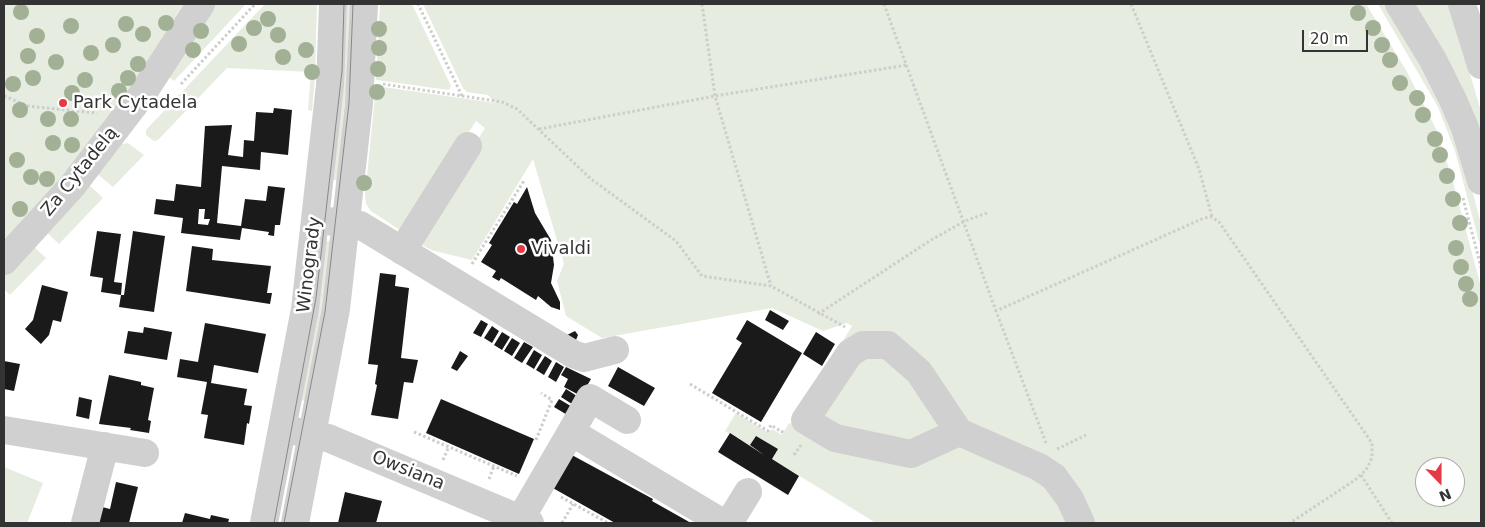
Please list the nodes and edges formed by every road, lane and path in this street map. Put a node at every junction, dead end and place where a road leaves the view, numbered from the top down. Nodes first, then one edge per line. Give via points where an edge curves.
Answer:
1 (201, 4) edge
2 (255, 4) edge
3 (334, 4) edge
4 (364, 4) edge
5 (418, 4) edge
6 (702, 4) edge
7 (884, 4) edge
8 (1131, 4) edge
9 (1399, 4) edge
10 (1462, 4) edge
11 (907, 64) junction
12 (1481, 65) edge
13 (373, 82) dead end
14 (174, 91) dead end
15 (4, 96) edge
16 (462, 96) junction
17 (715, 96) junction
18 (120, 124) junction
19 (539, 129) junction
20 (468, 146) dead end
21 (525, 179) dead end
22 (1471, 187) edge
23 (987, 213) dead end
24 (1212, 218) junction
25 (315, 220) junction
26 (965, 221) junction
27 (345, 223) junction
28 (402, 251) junction
29 (4, 261) edge
30 (472, 264) dead end
31 (1481, 268) edge
32 (771, 286) junction
33 (996, 310) junction
34 (818, 314) junction
35 (830, 319) dead end
36 (615, 350) dead end
37 (690, 384) dead end
38 (541, 393) dead end
39 (627, 420) dead end
40 (785, 426) dead end
41 (282, 428) junction
42 (4, 430) edge
43 (414, 432) dead end
44 (571, 432) junction
45 (959, 432) junction
46 (1086, 435) dead end
47 (312, 436) junction
48 (534, 443) dead end
49 (105, 446) junction
50 (145, 453) dead end
51 (1361, 474) junction
52 (540, 485) junction
53 (748, 492) dead end
54 (573, 504) junction
55 (526, 521) edge
56 (85, 523) edge
57 (264, 523) edge
58 (295, 523) edge
59 (562, 523) edge
60 (608, 523) edge
61 (723, 523) edge
62 (729, 523) edge
63 (1081, 523) edge
64 (1290, 523) edge
65 (1392, 523) edge

1 - 18 street, Za Cytadelą
2 - 14 path
3 - 25 street, Winogrady via 330,86
4 - 27 street, Winogrady via 360,96
5 - 16 path
6 - 17 path
7 - 11 path
8 - 24 path via 1199,169
9 - 22 street via 1433,60 1465,128
10 - 12 street
11 - 17 path
11 - 26 path
13 - 16 path
15 - 18 path via 28,106 109,116
16 - 19 path via 502,102 517,109
17 - 19 path
17 - 32 path
18 - 29 street, Za Cytadelą via 73,186
19 - 32 path via 591,179 676,241 702,276
20 - 28 street
21 - 30 path
22 - 31 path
23 - 26 path
24 - 33 path via 1204,218
24 - 51 path via 1219,222 1372,443 1371,464
25 - 27 street
25 - 41 street, Winogrady via 303,320
26 - 33 path
26 - 34 path
27 - 28 street via 360,225
27 - 47 street, Winogrady via 334,322
28 - 36 street via 580,357
32 - 34 path
33 - 46 path via 1050,452
34 - 35 path
37 - 40 path via 768,430 771,425 782,432
38 - 48 path via 552,400
39 - 44 street via 590,398
41 - 47 street, Owsiana
41 - 57 street, Winogrady
42 - 49 street
43 - 52 path
44 - 52 street
44 - 61 street
45 - 45 street via 919,372 888,345 876,343 863,345 850,353 806,420 835,438 911,454
45 - 63 street via 1039,467 1054,477 1070,499
47 - 55 street, Owsiana via 328,438 406,483
47 - 58 street, Winogrady
49 - 50 street
49 - 56 street
51 - 64 path
51 - 65 path
52 - 54 path
52 - 55 street
53 - 62 street
54 - 59 path
54 - 60 path

